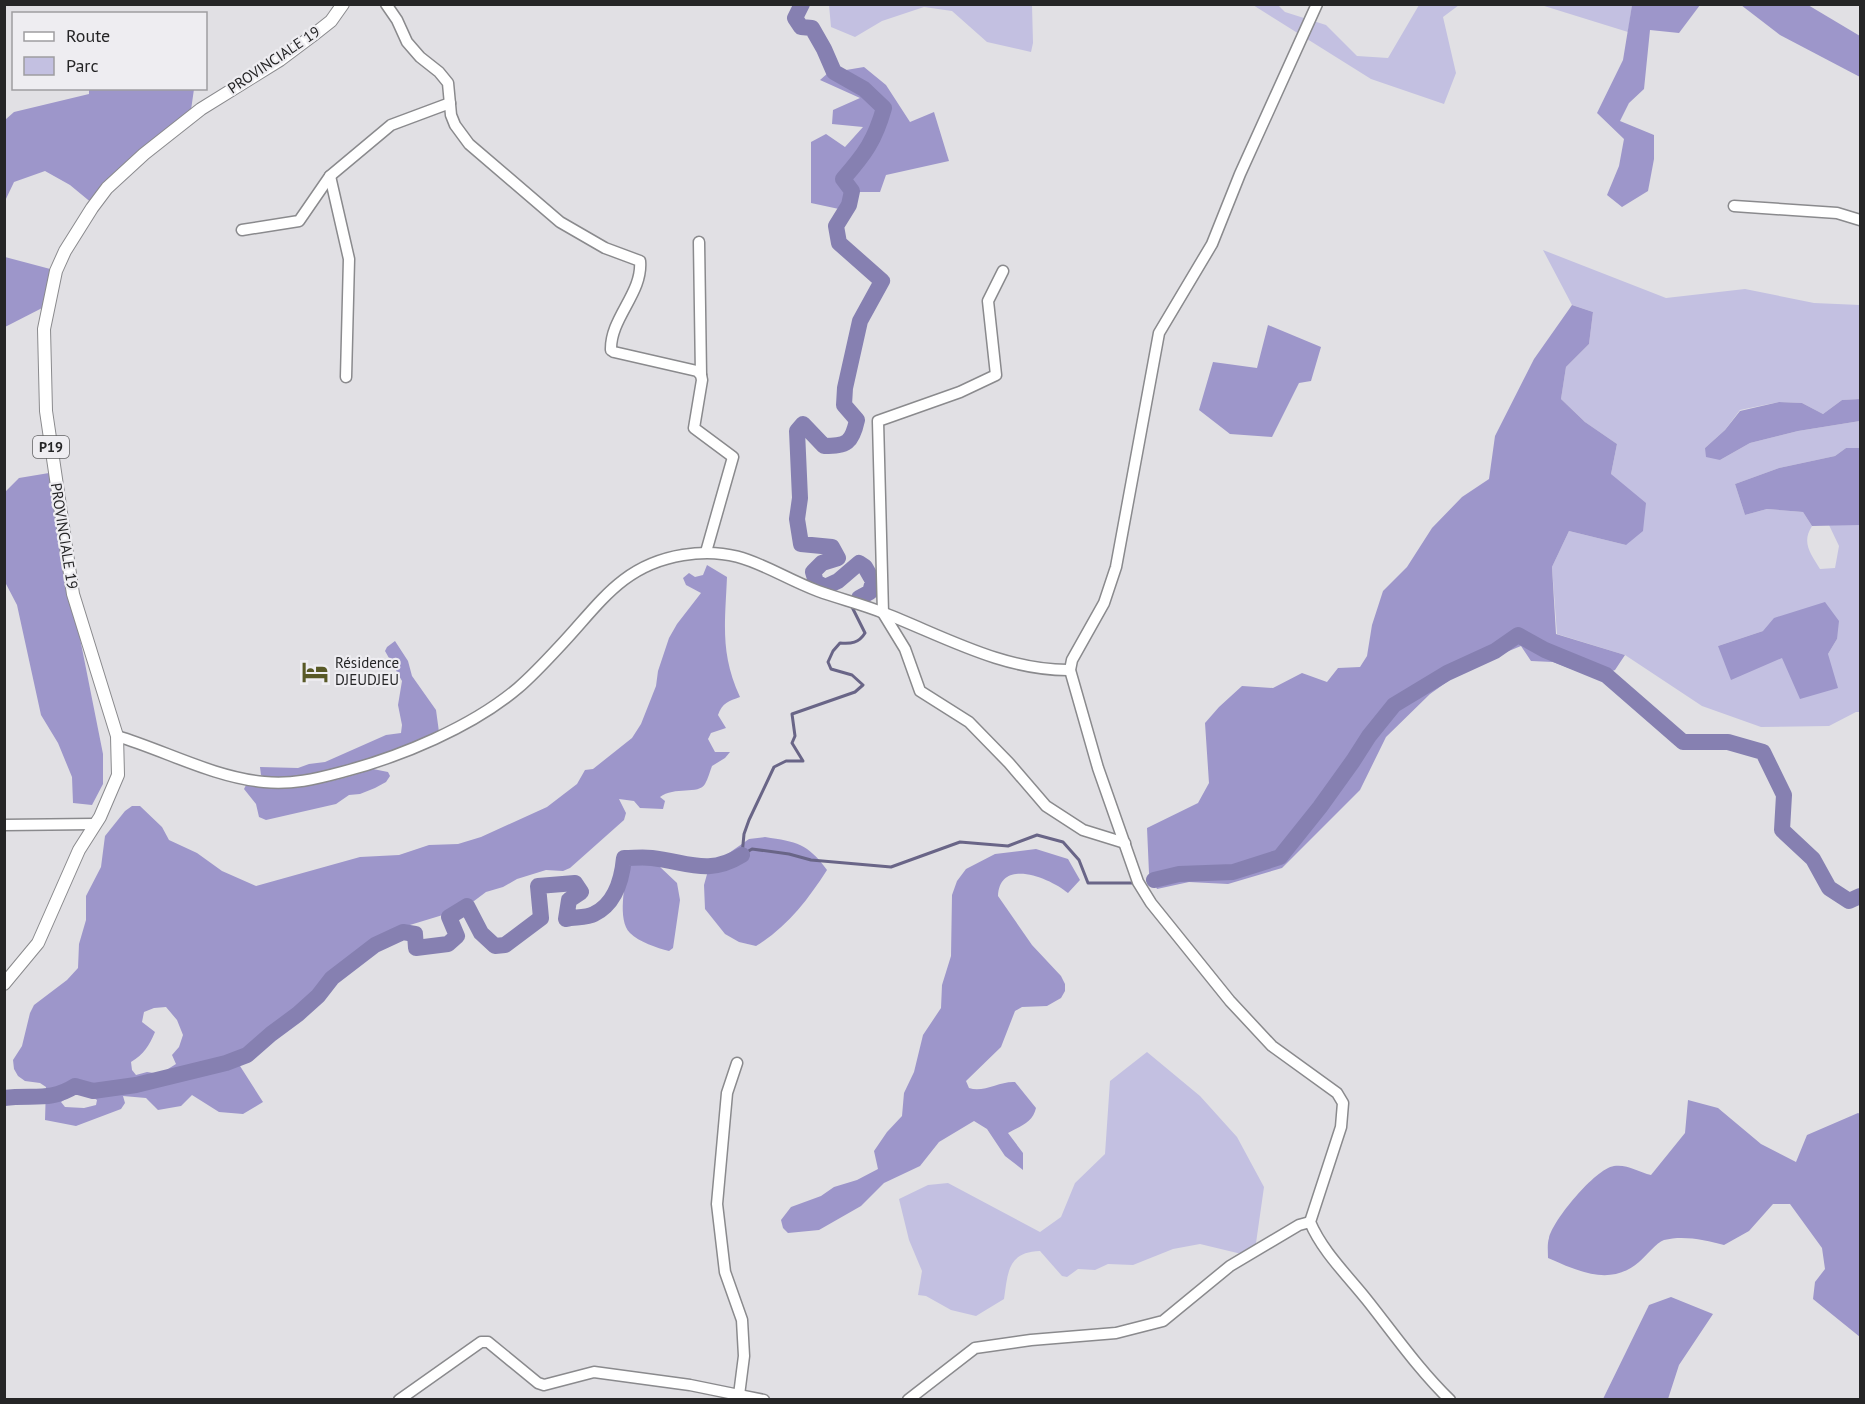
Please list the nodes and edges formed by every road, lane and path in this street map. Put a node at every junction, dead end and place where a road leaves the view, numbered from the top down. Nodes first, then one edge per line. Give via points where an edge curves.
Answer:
1 (343, 4) edge
2 (386, 4) edge
3 (1317, 4) edge
4 (450, 103) junction
5 (330, 176) junction
6 (1734, 206) dead end
7 (1860, 220) edge
8 (242, 230) dead end
9 (699, 242) dead end
10 (1003, 271) dead end
11 (701, 375) junction
12 (346, 377) dead end
13 (706, 552) junction
14 (883, 613) junction
15 (1070, 670) junction
16 (117, 736) junction
17 (95, 824) junction
18 (4, 825) edge
19 (1125, 843) junction
20 (4, 984) edge
21 (738, 1063) dead end
22 (1310, 1222) junction
23 (738, 1397) edge
24 (399, 1400) edge
25 (764, 1400) edge
26 (908, 1400) edge
27 (1450, 1400) edge

1 - 16 main road, PROVINCIALE 19 / P19 via 331,21 312,36 201,108 144,154 92,207 56,271 43,347 50,442 73,594
2 - 4 street via 407,42 448,83
3 - 15 street via 1212,244 1159,333 1116,567 1104,603
4 - 5 street via 391,125
4 - 11 street via 455,125 469,144 560,222 605,248 640,261 638,282 616,325 611,350
5 - 8 street via 299,221
5 - 12 street via 349,259
6 - 7 street via 1837,213
9 - 11 street
10 - 14 street via 988,301 996,375 878,421
11 - 13 street via 694,428 733,457
13 - 14 street via 747,559 819,591
13 - 16 street via 650,564 627,576 558,648 496,704 436,739 363,767 297,782 263,782 229,775
14 - 15 street via 992,656 1030,667
14 - 19 street via 905,650 920,692 969,722 1046,806 1083,830
15 - 19 street via 1098,768
16 - 17 main road, PROVINCIALE 19 / P19 via 118,776
17 - 18 street
17 - 20 main road, PROVINCIALE 19 / P19 via 79,850 38,943
19 - 22 street via 1138,882 1151,903 1230,1001 1272,1046 1337,1093 1343,1103 1341,1127
21 - 23 street via 727,1093 717,1204 725,1272 742,1320 744,1356
22 - 26 street via 1230,1266 1163,1321 1116,1333 975,1348
22 - 27 street via 1334,1258
23 - 24 street via 690,1385 594,1372 544,1385 488,1342 481,1342
23 - 25 street

